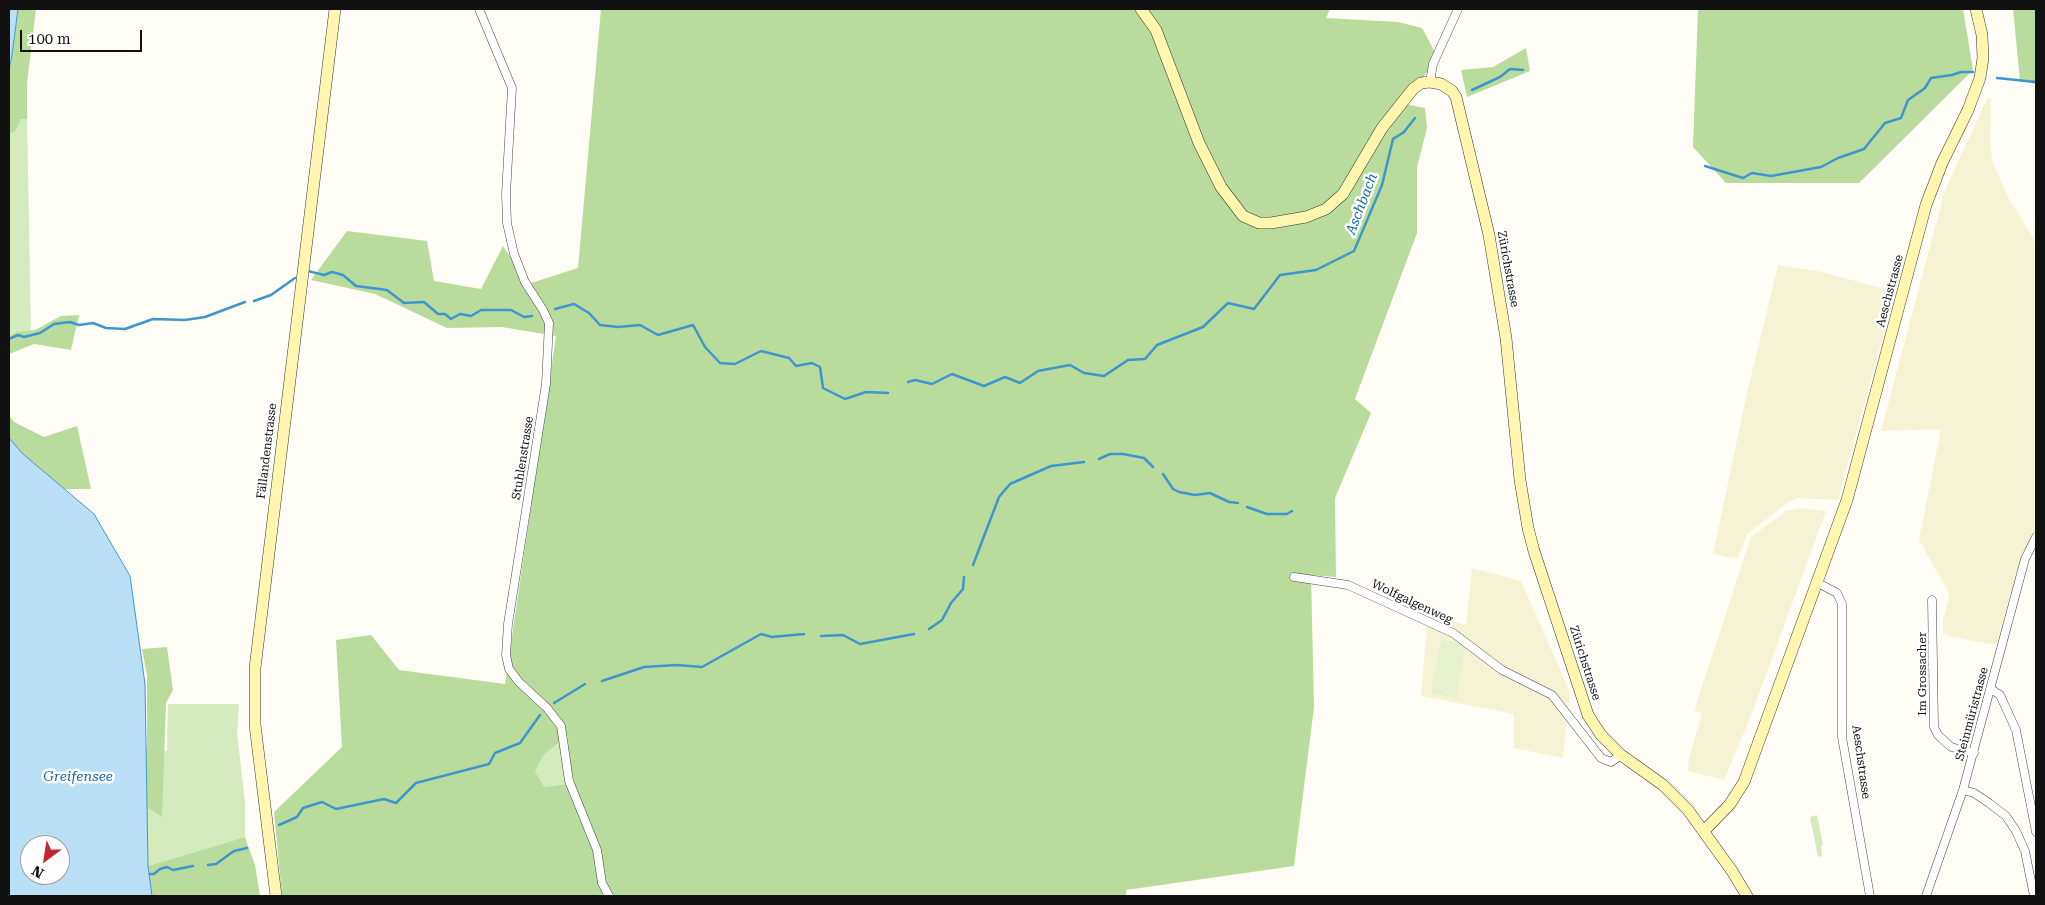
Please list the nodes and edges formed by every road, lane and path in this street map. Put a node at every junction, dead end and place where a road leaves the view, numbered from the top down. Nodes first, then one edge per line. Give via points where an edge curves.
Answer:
1 (334, 9) edge
2 (479, 9) edge
3 (1141, 9) edge
4 (1458, 9) edge
5 (1976, 9) edge
6 (1430, 82) junction
7 (2036, 537) edge
8 (1294, 577) dead end
9 (1818, 583) junction
10 (1932, 600) dead end
11 (1991, 689) junction
12 (1974, 753) junction
13 (1621, 755) junction
14 (1964, 790) junction
15 (1704, 831) junction
16 (2036, 832) edge
17 (2034, 891) edge
18 (276, 896) edge
19 (609, 896) edge
20 (1747, 896) edge
21 (1870, 896) edge
22 (1926, 896) edge

1 - 18 street, Fällandenstrasse via 255,668 255,725
2 - 19 street, Stuhlenstrasse via 512,88 507,223 525,282 549,323 546,384 508,624 506,655 514,676 548,708 561,726 569,782 597,850 602,883
3 - 6 street via 1156,30 1199,143 1221,187 1243,216 1259,223 1271,224 1306,217 1326,209 1344,194 1382,128 1413,89 1421,83
4 - 6 street via 1433,64
5 - 9 street, Aeschstrasse via 1983,50 1980,78 1933,184 1860,458
6 - 13 street, Zürichstrasse via 1441,84 1456,97 1489,235 1506,338 1520,480 1534,551 1588,715 1600,735
7 - 11 street, Steinmüristrasse via 2025,559
8 - 13 street, Wolfgalgenweg via 1348,585 1454,633 1502,670 1552,695 1601,758 1611,762
9 - 15 street, Aeschstrasse via 1744,782 1730,804
9 - 21 street, Aeschstrasse via 1837,593 1842,604 1843,748
10 - 12 street, Im Grossacher via 1934,727 1951,747
11 - 12 street, Steinmüristrasse
11 - 16 street via 2000,695 2016,730
12 - 14 street, Steinmüristrasse
13 - 15 street, Zürichstrasse via 1663,784
14 - 17 street via 1974,793 2006,816 2025,851
14 - 22 street, Steinmüristrasse
15 - 20 street, Zürichstrasse

